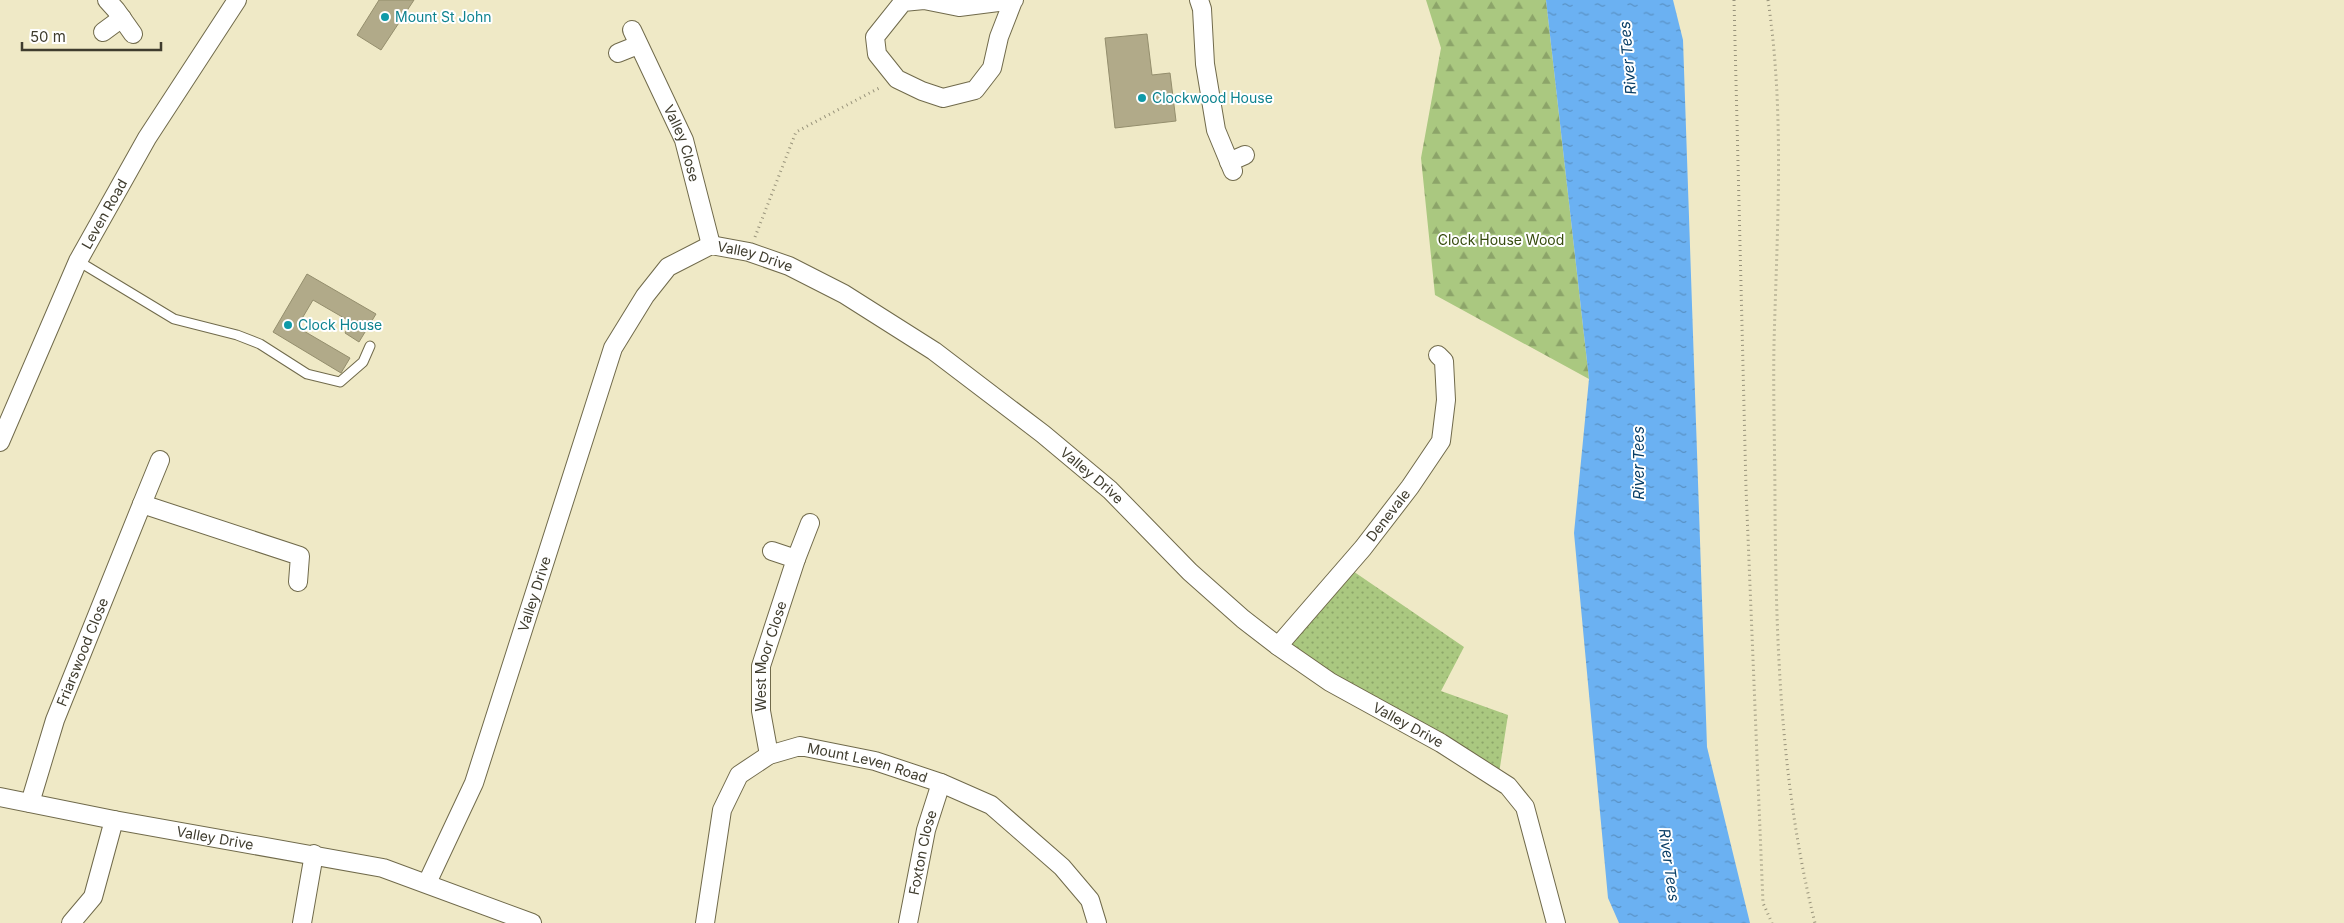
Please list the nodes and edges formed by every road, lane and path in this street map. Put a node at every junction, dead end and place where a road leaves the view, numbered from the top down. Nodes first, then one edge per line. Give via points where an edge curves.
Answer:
1 (107, 0) edge
2 (238, 0) edge
3 (1014, 0) edge
4 (1199, 0) edge
5 (1734, 0) edge
6 (1768, 0) edge
7 (122, 18) junction
8 (103, 32) dead end
9 (134, 34) dead end
10 (618, 53) dead end
11 (898, 78) junction
12 (1236, 163) dead end
13 (711, 245) junction
14 (748, 252) junction
15 (78, 262) junction
16 (370, 346) dead end
17 (1436, 359) dead end
18 (0, 442) edge
19 (160, 460) dead end
20 (142, 504) junction
21 (810, 523) dead end
22 (772, 551) dead end
23 (796, 559) junction
24 (298, 582) dead end
25 (1278, 646) junction
26 (769, 755) junction
27 (941, 783) junction
28 (0, 797) edge
29 (30, 803) junction
30 (114, 820) junction
31 (314, 854) junction
32 (427, 883) junction
33 (71, 923) edge
34 (302, 923) edge
35 (529, 923) edge
36 (705, 923) edge
37 (908, 923) edge
38 (1097, 923) edge
39 (1556, 923) edge
40 (1772, 923) edge
41 (1814, 923) edge

1 - 7 street
2 - 15 street, Leven Road via 147,138
3 - 11 street via 999,38 992,68 975,90 943,98 922,92
3 - 11 street via 959,7 924,0 902,2 875,38 877,54
4 - 12 street via 1216,130
5 - 40 path via 1746,488 1763,903
6 - 41 path via 1779,104 1774,347 1776,608 1787,766 1802,874
7 - 8 street
7 - 9 street
10 - 13 street, Valley Close via 635,38 684,140
11 - 14 path via 796,132
13 - 14 street, Valley Drive
13 - 32 street, Valley Drive via 668,267 645,296 613,348 474,783
14 - 25 street, Valley Drive via 789,266 844,294 934,351 1110,490 1190,572
15 - 16 lane via 174,319 260,344 307,374 340,382 363,362
15 - 18 street, Leven Road
17 - 25 street, Denevale via 1446,400 1441,441 1363,548
19 - 20 street, Friarswood Close
20 - 24 street via 300,556
20 - 29 street, Friarswood Close via 55,720
21 - 23 street, West Moor Close
22 - 23 street
23 - 26 street, West Moor Close via 761,666 761,711
25 - 39 street, Valley Drive via 1330,682 1441,743 1508,786 1525,807
26 - 27 street, Mount Leven Road via 800,746 875,761
26 - 36 street, Mount Leven Road via 739,775 722,810
27 - 37 street, Foxton Close via 926,830
27 - 38 street, Mount Leven Road via 991,805 1062,867 1090,900
28 - 29 street, Valley Drive
29 - 30 street, Valley Drive
30 - 31 street, Valley Drive
30 - 33 street via 93,897
31 - 32 street, Valley Drive via 383,868
31 - 34 street
32 - 35 street

